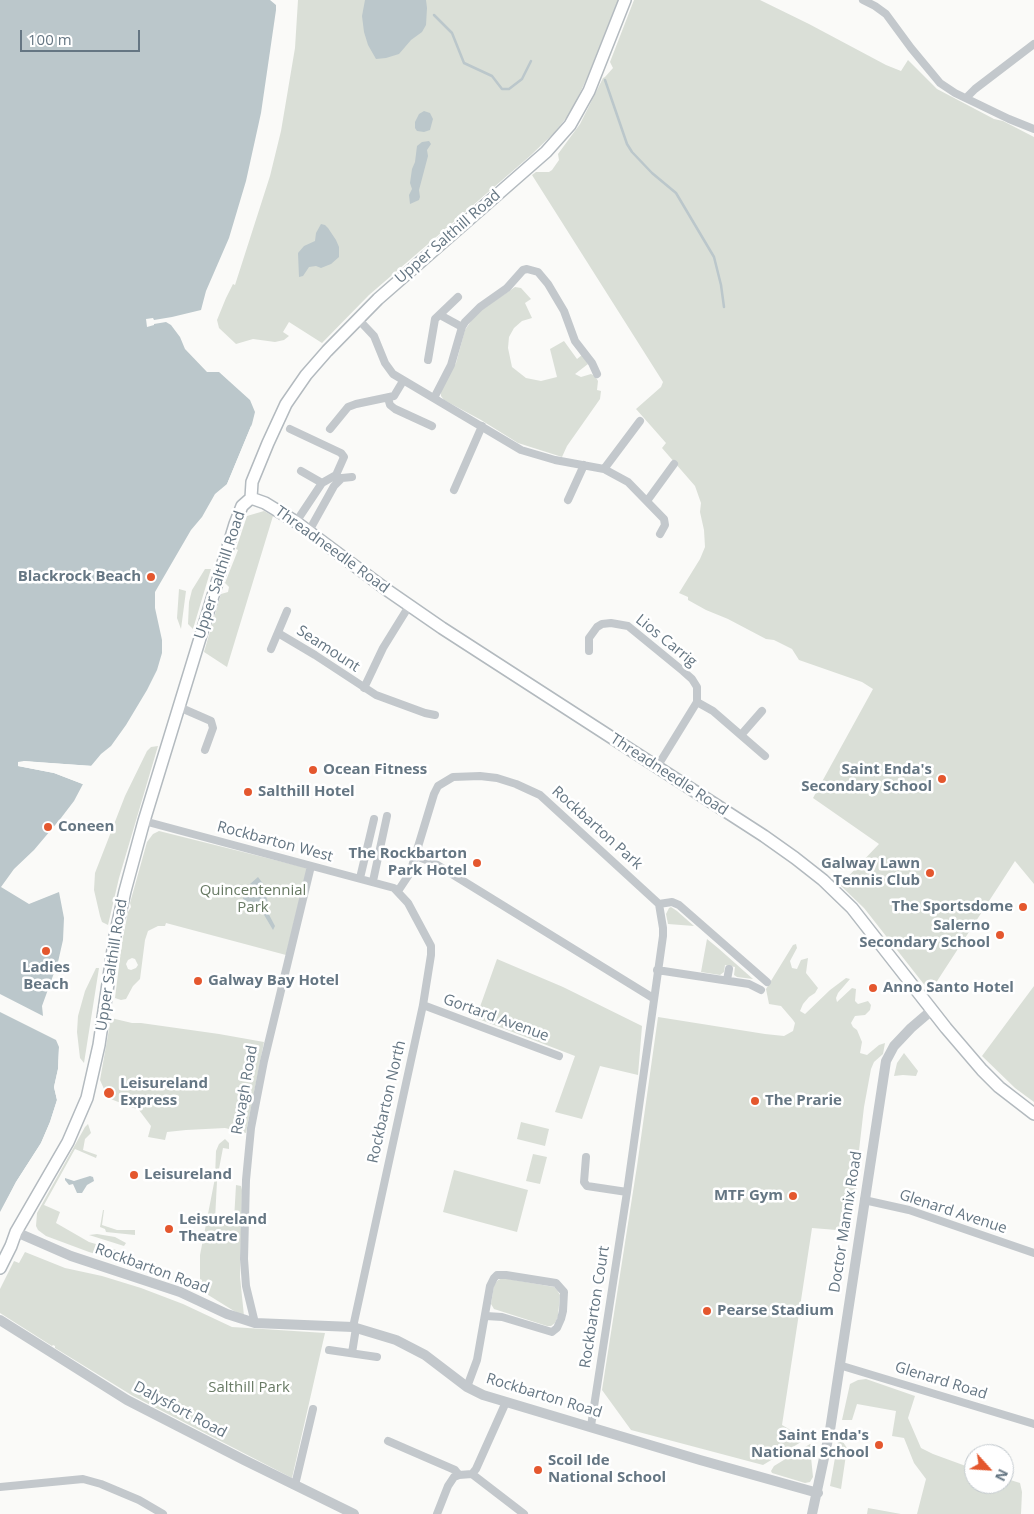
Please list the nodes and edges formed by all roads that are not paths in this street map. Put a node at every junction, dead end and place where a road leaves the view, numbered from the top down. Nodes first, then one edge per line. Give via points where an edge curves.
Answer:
1 (625, 0) edge
2 (863, 0) edge
3 (876, 3) edge
4 (1034, 44) edge
5 (966, 98) junction
6 (1034, 130) edge
7 (458, 297) dead end
8 (440, 316) junction
9 (358, 319) junction
10 (462, 327) junction
11 (428, 360) dead end
12 (597, 374) dead end
13 (403, 381) junction
14 (388, 398) junction
15 (434, 398) junction
16 (640, 421) dead end
17 (432, 426) dead end
18 (482, 426) junction
19 (330, 429) dead end
20 (290, 430) dead end
21 (674, 464) dead end
22 (584, 465) junction
23 (301, 470) dead end
24 (604, 470) junction
25 (352, 477) dead end
26 (322, 483) junction
27 (454, 490) dead end
28 (251, 498) junction
29 (568, 500) dead end
30 (647, 501) junction
31 (296, 522) junction
32 (309, 531) junction
33 (660, 534) dead end
34 (409, 606) junction
35 (287, 611) dead end
36 (278, 633) junction
37 (271, 649) dead end
38 (589, 651) dead end
39 (364, 688) junction
40 (697, 702) junction
41 (179, 706) junction
42 (762, 711) dead end
43 (435, 715) dead end
44 (741, 735) junction
45 (205, 750) dead end
46 (765, 756) dead end
47 (657, 768) junction
48 (388, 816) dead end
49 (374, 819) dead end
50 (144, 821) junction
51 (416, 856) junction
52 (310, 866) junction
53 (360, 878) junction
54 (373, 882) junction
55 (398, 890) junction
56 (659, 904) junction
57 (729, 969) dead end
58 (658, 970) junction
59 (727, 980) junction
60 (767, 982) dead end
61 (761, 990) dead end
62 (653, 998) junction
63 (423, 1005) junction
64 (932, 1010) junction
65 (560, 1056) dead end
66 (1034, 1114) edge
67 (586, 1157) dead end
68 (626, 1192) junction
69 (864, 1200) junction
70 (16, 1232) junction
71 (0, 1251) edge
72 (1034, 1253) edge
73 (0, 1268) edge
74 (486, 1316) junction
75 (0, 1320) edge
76 (255, 1323) junction
77 (354, 1327) junction
78 (329, 1350) dead end
79 (352, 1353) junction
80 (377, 1357) dead end
81 (839, 1365) junction
82 (467, 1387) junction
83 (506, 1402) junction
84 (313, 1409) dead end
85 (1034, 1424) edge
86 (591, 1426) junction
87 (388, 1441) dead end
88 (472, 1474) junction
89 (459, 1475) junction
90 (295, 1485) junction
91 (0, 1487) edge
92 (818, 1493) junction
93 (163, 1514) edge
94 (354, 1514) edge
95 (437, 1514) edge
96 (524, 1514) edge
97 (812, 1514) edge

1 - 9 main road, Upper Salthill Road via 585,100 561,136
2 - 3 street
3 - 5 street via 940,83
4 - 5 street
5 - 6 street
7 - 8 street
8 - 10 street
8 - 11 street via 433,326
9 - 13 street via 374,336 387,368
9 - 28 main road, Upper Salthill Road via 292,393 252,482
10 - 12 street via 480,307 507,288 522,270 532,269 548,284 564,310 572,336
10 - 15 street via 451,365
13 - 14 street via 394,396
13 - 15 street
14 - 17 street via 395,410
14 - 19 street via 352,405
15 - 18 street
16 - 24 street
18 - 22 street via 529,453
18 - 27 street
20 - 26 street via 341,453 344,458 336,474
21 - 30 street
22 - 24 street
22 - 29 street
23 - 26 street
24 - 30 street via 628,482
25 - 32 street via 342,478 334,486
26 - 31 street
28 - 31 main road, Threadneedle Road
28 - 41 main road, Upper Salthill Road via 242,506 234,524
30 - 33 street via 665,522
31 - 32 main road, Threadneedle Road
32 - 34 main road, Threadneedle Road
34 - 39 street, Seamount via 383,648
34 - 47 main road, Threadneedle Road
35 - 36 street, Seamount
36 - 37 street, Seamount
36 - 39 street, Seamount
38 - 40 street, Lios Carrig via 589,638 597,627 611,622 628,626 692,679 697,686
39 - 43 street, Seamount via 389,701
40 - 44 street
40 - 47 street
41 - 45 street via 211,721 213,728
41 - 50 main road, Upper Salthill Road
42 - 44 street
44 - 46 street
47 - 64 main road, Threadneedle Road via 764,836 823,880 852,908
48 - 54 street
49 - 53 street
50 - 52 street, Rockbarton West
50 - 70 main road, Upper Salthill Road via 115,936 99,1045 87,1098 68,1142
51 - 55 street, Rockbarton Park via 410,873
51 - 56 street, Rockbarton Park via 438,786 453,777 497,778 540,795
51 - 62 street via 434,863
52 - 53 street, Rockbarton West
52 - 76 street, Revagh Road via 251,1128 244,1259 246,1286
53 - 54 street, Rockbarton West
54 - 55 street, Rockbarton West
55 - 63 street, Rockbarton North via 431,946
56 - 58 street via 663,928
56 - 60 street via 672,902 679,905
57 - 59 street
58 - 59 street
58 - 62 street
59 - 61 street
62 - 68 street, Rockbarton Court
63 - 65 street, Gortard Avenue
63 - 77 street, Rockbarton North
64 - 66 main road, Threadneedle Road via 982,1070
64 - 69 street, Doctor Mannix Road via 910,1028 886,1061
67 - 68 street via 584,1182 587,1186
68 - 86 street, Rockbarton Court
69 - 72 street, Glenard Avenue via 909,1210
69 - 81 street, Doctor Mannix Road
70 - 71 main road, Upper Salthill Road via 4,1242
70 - 73 main road, Upper Salthill Road
70 - 76 street, Rockbarton Road via 71,1256 180,1292
74 - 74 street via 491,1282 497,1275 556,1283 564,1292 561,1319 552,1332 502,1317
74 - 82 street via 477,1360
75 - 90 street, Dalysfort Road via 127,1400
76 - 77 street, Rockbarton Road
77 - 79 street, Rockbarton North
77 - 82 street, Rockbarton Road via 412,1347
78 - 79 street
79 - 80 street
81 - 85 street, Glenard Road
81 - 92 street, Doctor Mannix Road
82 - 83 street, Rockbarton Road
83 - 86 street, Rockbarton Road
83 - 88 street
84 - 90 street
86 - 92 street, Rockbarton Road
87 - 89 street via 455,1470
88 - 89 street
88 - 96 street
89 - 95 street via 448,1486
90 - 94 street, Dalysfort Road
91 - 93 street via 83,1479 147,1504
92 - 97 street, Doctor Mannix Road

